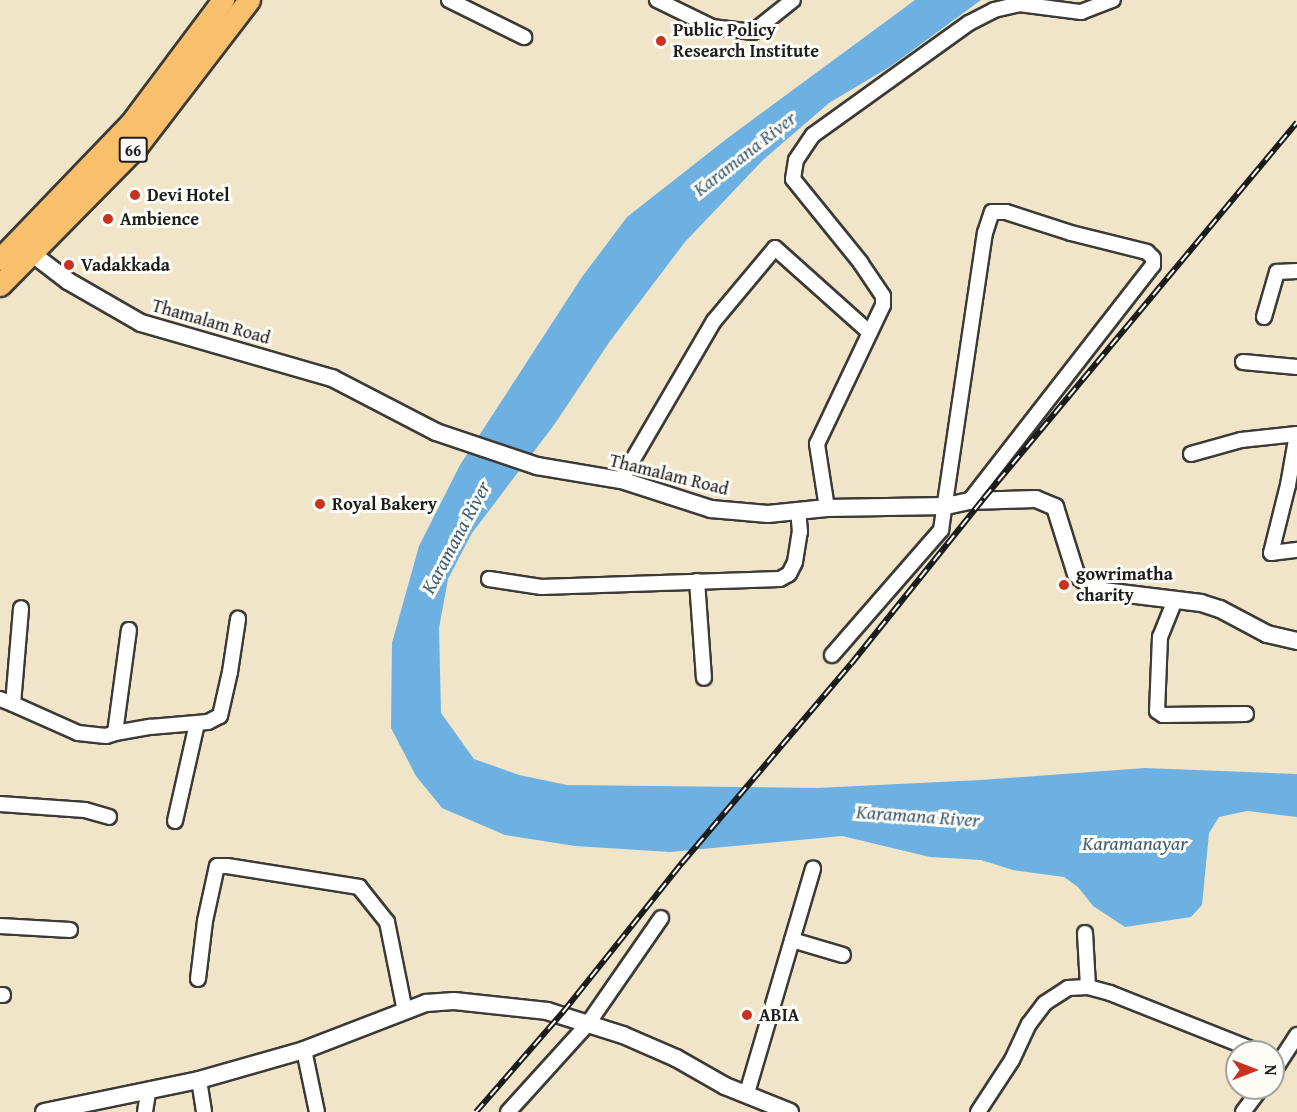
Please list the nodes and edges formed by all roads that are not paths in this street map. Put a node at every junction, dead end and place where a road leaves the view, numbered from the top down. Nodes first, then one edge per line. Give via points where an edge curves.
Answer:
1 (223, 0) edge
2 (249, 0) edge
3 (449, 0) edge
4 (657, 0) edge
5 (794, 0) edge
6 (1113, 0) edge
7 (524, 37) dead end
8 (25, 248) junction
9 (0, 259) edge
10 (1297, 271) edge
11 (0, 285) edge
12 (1264, 317) dead end
13 (870, 333) junction
14 (1243, 362) dead end
15 (1297, 366) edge
16 (1297, 434) edge
17 (1191, 454) dead end
18 (621, 480) junction
19 (969, 501) junction
20 (946, 506) junction
21 (827, 508) junction
22 (798, 510) junction
23 (1297, 550) edge
24 (489, 579) dead end
25 (697, 581) junction
26 (1176, 600) junction
27 (21, 608) dead end
28 (238, 619) dead end
29 (129, 630) dead end
30 (1297, 641) edge
31 (831, 655) dead end
32 (704, 678) dead end
33 (6, 702) edge
34 (1246, 714) dead end
35 (197, 723) junction
36 (115, 734) junction
37 (3, 804) edge
38 (109, 818) dead end
39 (175, 821) dead end
40 (813, 869) dead end
41 (661, 918) dead end
42 (0, 926) edge
43 (70, 930) dead end
44 (1085, 933) dead end
45 (792, 940) junction
46 (843, 955) dead end
47 (198, 978) dead end
48 (1088, 987) junction
49 (405, 1011) junction
50 (587, 1025) junction
51 (1297, 1035) edge
52 (1229, 1040) edge
53 (304, 1050) junction
54 (1285, 1052) edge
55 (199, 1080) junction
56 (148, 1092) junction
57 (747, 1093) junction
58 (44, 1112) edge
59 (145, 1112) edge
60 (204, 1112) edge
61 (317, 1112) edge
62 (508, 1112) edge
63 (790, 1112) edge
64 (978, 1112) edge

1 - 8 main road via 131,123
2 - 8 main road, 66 via 137,146
3 - 7 street
4 - 5 street via 704,24 737,32 753,32
6 - 13 street via 1081,12 1019,4 994,10 969,23 813,135 796,160 793,179 878,286 883,305
8 - 9 main road
8 - 11 main road, 66
8 - 18 street, Thamalam Road via 68,281 141,323 332,378 436,432 537,466
10 - 12 street via 1277,272
13 - 18 street via 775,248 714,321
13 - 21 street via 817,444
14 - 15 street
16 - 17 street via 1241,440
16 - 23 street via 1271,553
18 - 22 street, Thamalam Road via 711,509 768,514
19 - 20 street, Thamalam Road
19 - 20 street via 1153,266 1153,258 1147,252 1006,212 992,212 985,232
19 - 26 street, Thamalam Road via 1035,499 1055,507 1076,574 1089,585 1103,591
20 - 21 street, Thamalam Road
20 - 31 street via 941,530
21 - 22 street, Thamalam Road
22 - 25 street via 800,532 789,574 780,579
24 - 25 street via 541,587
25 - 32 street
26 - 30 street, Thamalam Road via 1220,609 1267,634
26 - 34 street via 1160,637 1156,711 1163,715
27 - 33 street
28 - 35 street via 220,716
29 - 36 street
33 - 36 street via 78,733
35 - 36 street
35 - 39 street
37 - 38 street via 85,810
40 - 45 street
41 - 50 street
42 - 43 street
44 - 48 street
45 - 46 street
45 - 57 street
47 - 49 street via 217,866 360,887 387,922
48 - 52 street
48 - 64 street via 1068,988 1046,1003 1029,1024 1012,1060
49 - 50 street via 426,1003 493,1004 547,1011
49 - 53 street
50 - 57 street via 623,1035
50 - 62 street
51 - 54 street
53 - 55 street
53 - 61 street
55 - 56 street
55 - 60 street
56 - 58 street
56 - 59 street
57 - 63 street

